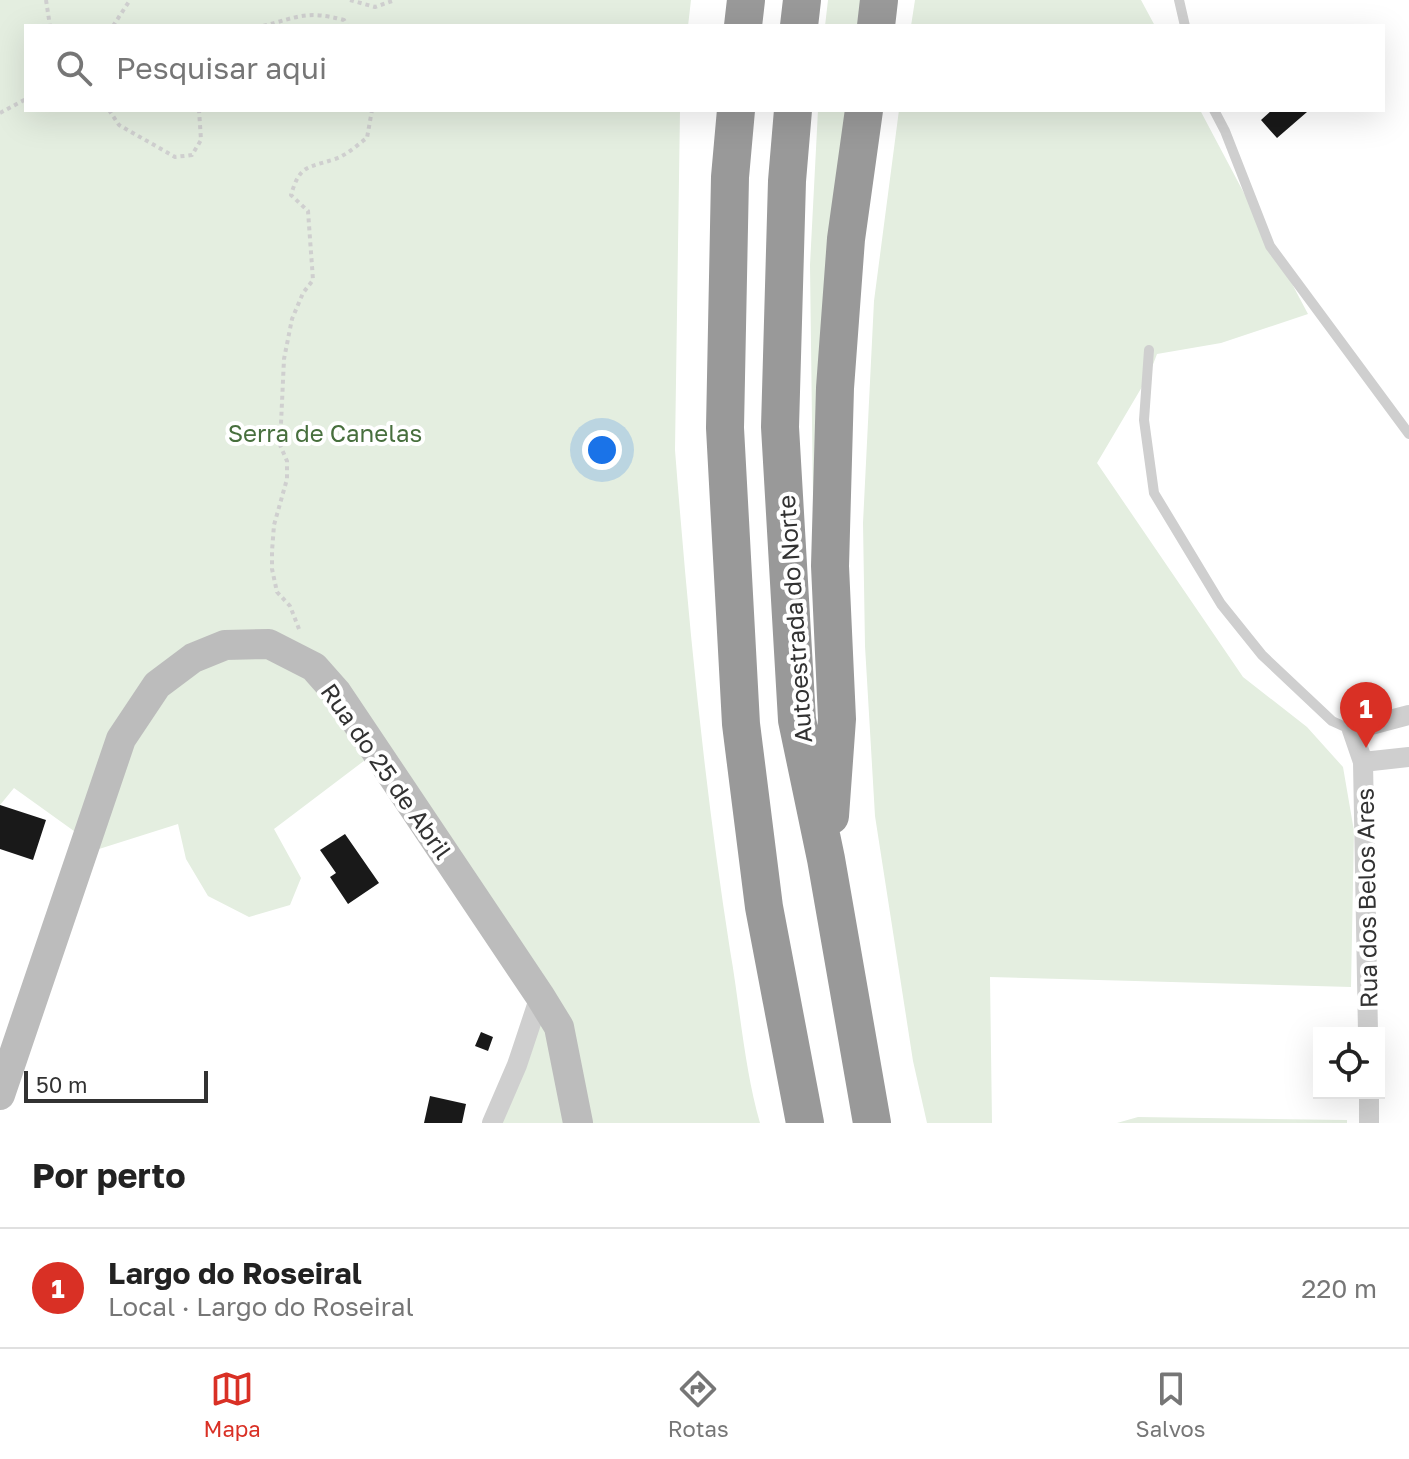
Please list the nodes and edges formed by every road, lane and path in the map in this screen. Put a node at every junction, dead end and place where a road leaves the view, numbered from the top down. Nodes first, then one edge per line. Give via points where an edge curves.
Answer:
1 (46, 0) edge
2 (130, 0) edge
3 (350, 0) edge
4 (395, 0) edge
5 (746, 0) edge
6 (802, 0) edge
7 (879, 0) edge
8 (1179, 0) edge
9 (50, 24) edge
10 (114, 24) edge
11 (269, 24) edge
12 (346, 24) edge
13 (743, 24) edge
14 (799, 24) edge
15 (876, 24) edge
16 (1185, 24) edge
17 (24, 100) edge
18 (110, 112) edge
19 (199, 112) edge
20 (372, 112) edge
21 (736, 112) edge
22 (793, 112) edge
23 (864, 112) edge
24 (1215, 112) edge
25 (0, 113) edge
26 (1149, 350) dead end
27 (1409, 434) edge
28 (303, 662) junction
29 (1409, 715) edge
30 (1352, 730) junction
31 (1409, 757) edge
32 (1363, 762) junction
33 (826, 859) junction
34 (540, 996) junction
35 (1368, 1027) edge
36 (0, 1095) edge
37 (1369, 1099) edge
38 (492, 1123) edge
39 (578, 1123) edge
40 (805, 1123) edge
41 (872, 1123) edge
42 (1369, 1123) edge

1 - 9 path
2 - 10 path
3 - 4 path via 375,7
5 - 13 highway
6 - 14 highway
7 - 15 highway
8 - 16 lane
11 - 12 path via 298,14 323,14
17 - 25 path
18 - 19 path via 119,125 175,157 192,155 201,140
20 - 28 path via 367,138 337,158 303,168 291,195 308,211 313,280 292,319 284,359 280,445 287,479 274,525 272,569 277,592 290,606 305,644
21 - 40 highway via 725,428 741,724 764,907
22 - 33 highway, Autoestrada do Norte via 780,427 797,720
23 - 33 highway via 846,239 835,388 830,566 837,719
24 - 27 lane via 1270,246
26 - 30 lane via 1144,420 1154,493 1221,604 1262,655 1332,721
28 - 34 main road, Rua do 25 de Abril via 337,693
28 - 36 main road, Rua do 25 de Abril via 269,644 225,645 193,658 157,685 121,739
29 - 30 street
30 - 32 street, Rua dos Belos Ares
31 - 32 street
32 - 35 street, Rua dos Belos Ares
33 - 41 highway, Autoestrada do Norte
34 - 38 street
34 - 39 main road, Rua do 25 de Abril via 559,1027
37 - 42 street

